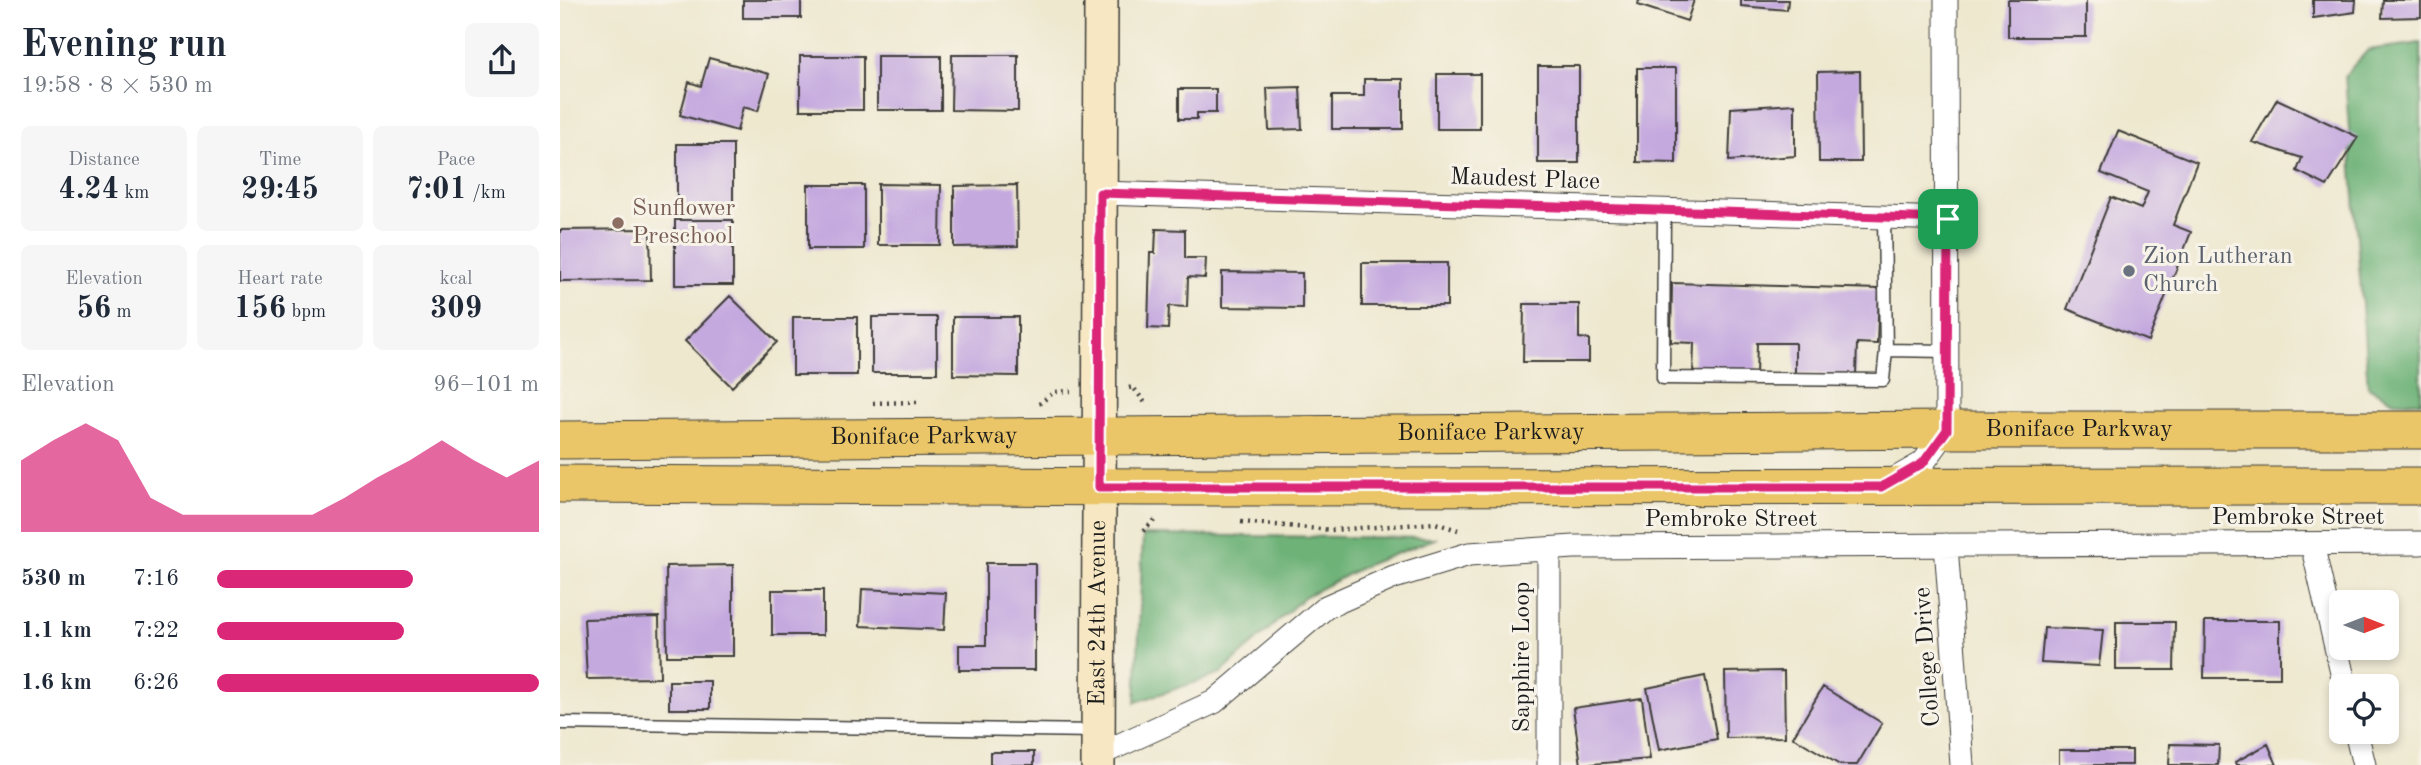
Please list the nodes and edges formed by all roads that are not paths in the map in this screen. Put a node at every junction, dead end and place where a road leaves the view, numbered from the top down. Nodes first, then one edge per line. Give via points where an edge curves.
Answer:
1 (1101, 0) edge
2 (1946, 0) edge
3 (1100, 193) junction
4 (1664, 210) junction
5 (1884, 217) junction
6 (1948, 219) junction
7 (1886, 350) junction
8 (1947, 351) junction
9 (1947, 430) junction
10 (2421, 430) edge
11 (1099, 436) junction
12 (560, 440) edge
13 (560, 484) edge
14 (2421, 486) edge
15 (1099, 487) junction
16 (1881, 487) junction
17 (2421, 543) edge
18 (2312, 544) junction
19 (1946, 545) junction
20 (1549, 549) junction
21 (2343, 674) edge
22 (560, 723) edge
23 (2359, 744) edge
24 (1098, 751) edge
25 (1549, 765) edge
26 (1962, 765) edge
27 (2364, 765) edge

1 - 3 street, East 24th Avenue
2 - 6 street
3 - 4 street, Maudest Place
3 - 11 street, East 24th Avenue
4 - 5 street, Maudest Place
4 - 7 lane via 1663,378 1883,380
5 - 6 street, Maudest Place
5 - 7 lane
6 - 8 street
7 - 8 lane
8 - 9 street
9 - 10 main road, Boniface Parkway
9 - 11 main road, Boniface Parkway
9 - 16 street via 1923,463
11 - 12 main road, Boniface Parkway
11 - 15 street, East 24th Avenue
13 - 15 main road, Boniface Parkway
14 - 16 main road, Boniface Parkway
15 - 16 main road, Boniface Parkway
15 - 24 street, East 24th Avenue
17 - 18 street, Pembroke Street
18 - 19 street, Pembroke Street
18 - 21 street
19 - 20 street, Pembroke Street
19 - 26 street, College Drive
20 - 24 street, Pembroke Street via 1469,554 1394,577 1326,607 1214,702
20 - 25 street, Sapphire Loop
22 - 24 lane
23 - 27 street

